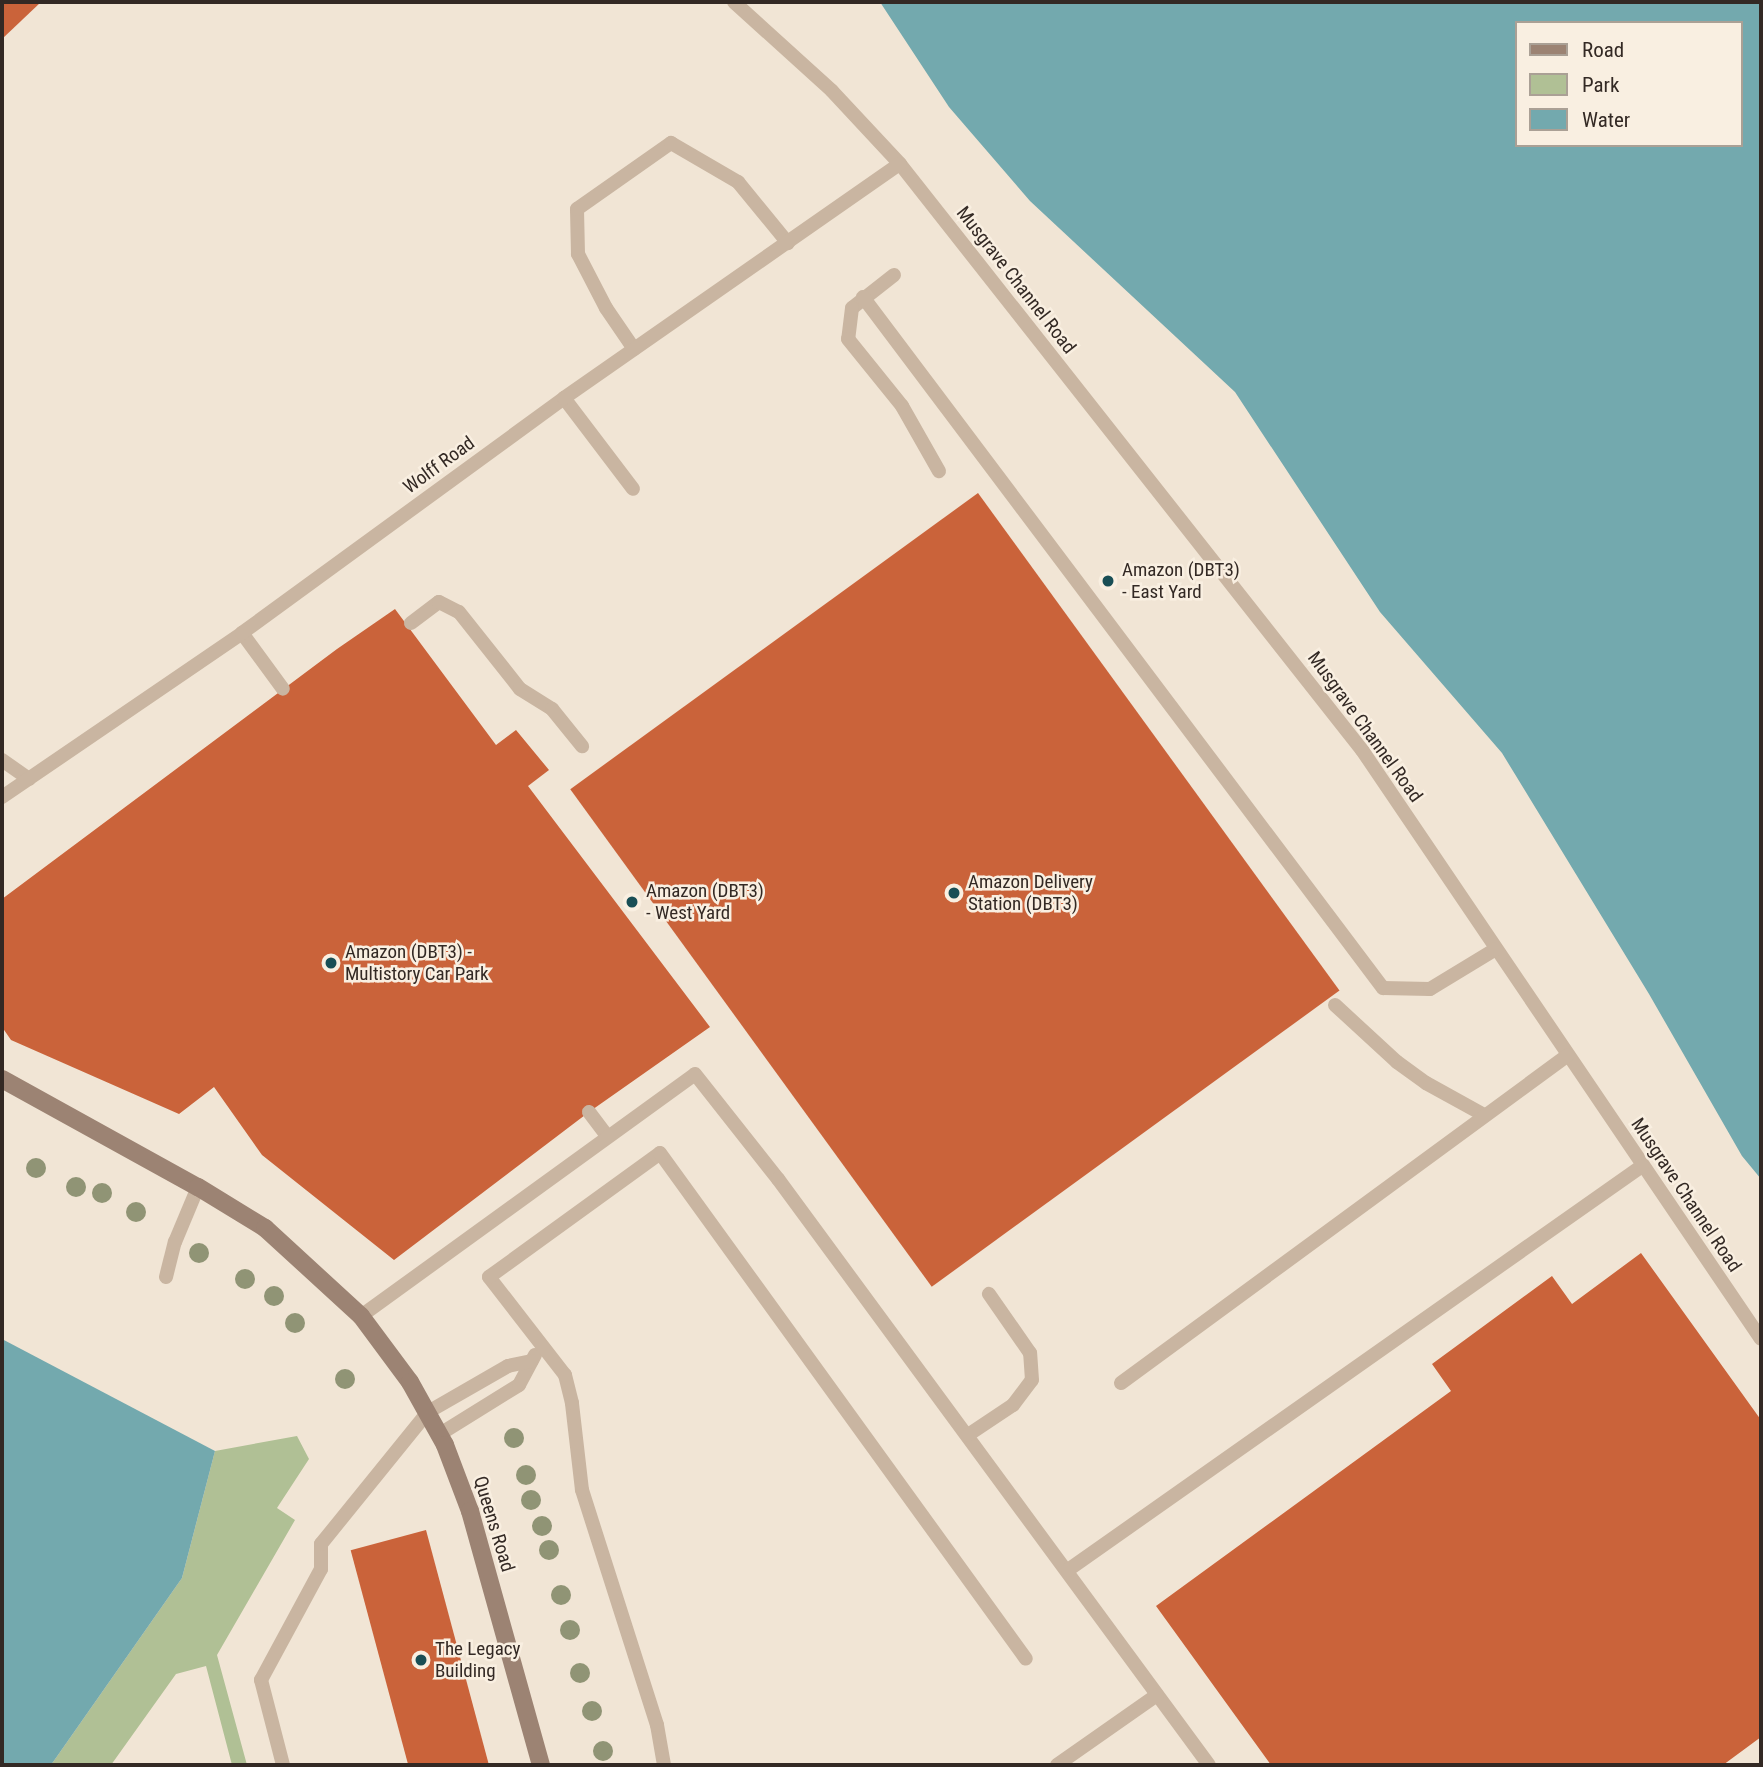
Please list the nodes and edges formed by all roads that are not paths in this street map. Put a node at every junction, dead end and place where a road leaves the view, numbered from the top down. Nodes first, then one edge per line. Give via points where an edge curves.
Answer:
1 (734, 2) edge
2 (900, 164) junction
3 (788, 243) junction
4 (894, 275) dead end
5 (863, 297) junction
6 (634, 349) junction
7 (564, 398) junction
8 (939, 471) dead end
9 (633, 489) dead end
10 (411, 624) dead end
11 (242, 633) junction
12 (283, 689) dead end
13 (582, 746) dead end
14 (2, 760) edge
15 (29, 779) junction
16 (2, 797) edge
17 (1496, 949) junction
18 (1335, 1005) dead end
19 (1567, 1055) junction
20 (2, 1079) edge
21 (589, 1112) dead end
22 (1485, 1115) junction
23 (608, 1137) junction
24 (1642, 1166) junction
25 (198, 1187) junction
26 (166, 1277) dead end
27 (989, 1294) dead end
28 (361, 1316) junction
29 (1761, 1339) edge
30 (542, 1346) junction
31 (531, 1361) junction
32 (1121, 1383) dead end
33 (428, 1412) junction
34 (440, 1434) junction
35 (968, 1435) junction
36 (1068, 1570) junction
37 (1026, 1659) dead end
38 (1157, 1695) junction
39 (283, 1765) edge
40 (541, 1765) edge
41 (664, 1765) edge
42 (1057, 1765) edge
43 (1209, 1765) edge

1 - 2 lane, Musgrave Channel Road via 832,91
2 - 3 lane, Wolff Road
2 - 17 lane, Musgrave Channel Road via 1362,750
3 - 6 lane, Wolff Road
3 - 6 lane via 738,181 671,143 577,209 579,254 606,308
4 - 5 lane
5 - 8 lane via 852,308 848,339 902,406
5 - 17 lane via 1383,988 1430,989
6 - 7 lane, Wolff Road
7 - 9 lane
7 - 11 lane, Wolff Road
10 - 13 lane via 439,602 459,612 520,689 552,709
11 - 12 lane
11 - 15 lane, Wolff Road
14 - 15 lane
15 - 16 lane, Wolff Road
17 - 19 lane, Musgrave Channel Road
18 - 22 lane via 1396,1062
19 - 22 lane
19 - 24 lane, Musgrave Channel Road
20 - 25 street, Queens Road
21 - 23 lane
22 - 32 lane
23 - 28 lane
23 - 35 lane via 695,1074
24 - 29 lane, Musgrave Channel Road
24 - 36 lane
25 - 26 lane
25 - 28 street, Queens Road via 265,1228
27 - 35 lane via 1030,1353 1032,1380 1013,1405
28 - 33 street, Queens Road
30 - 31 lane
30 - 37 lane via 489,1277 660,1153
30 - 41 lane via 565,1376 582,1490 657,1724
31 - 33 lane via 508,1366
31 - 34 lane via 519,1385
33 - 34 street, Queens Road
33 - 39 lane via 321,1544 321,1569 261,1680
34 - 40 street, Queens Road via 470,1511
35 - 36 lane
36 - 38 lane
38 - 42 lane
38 - 43 lane

